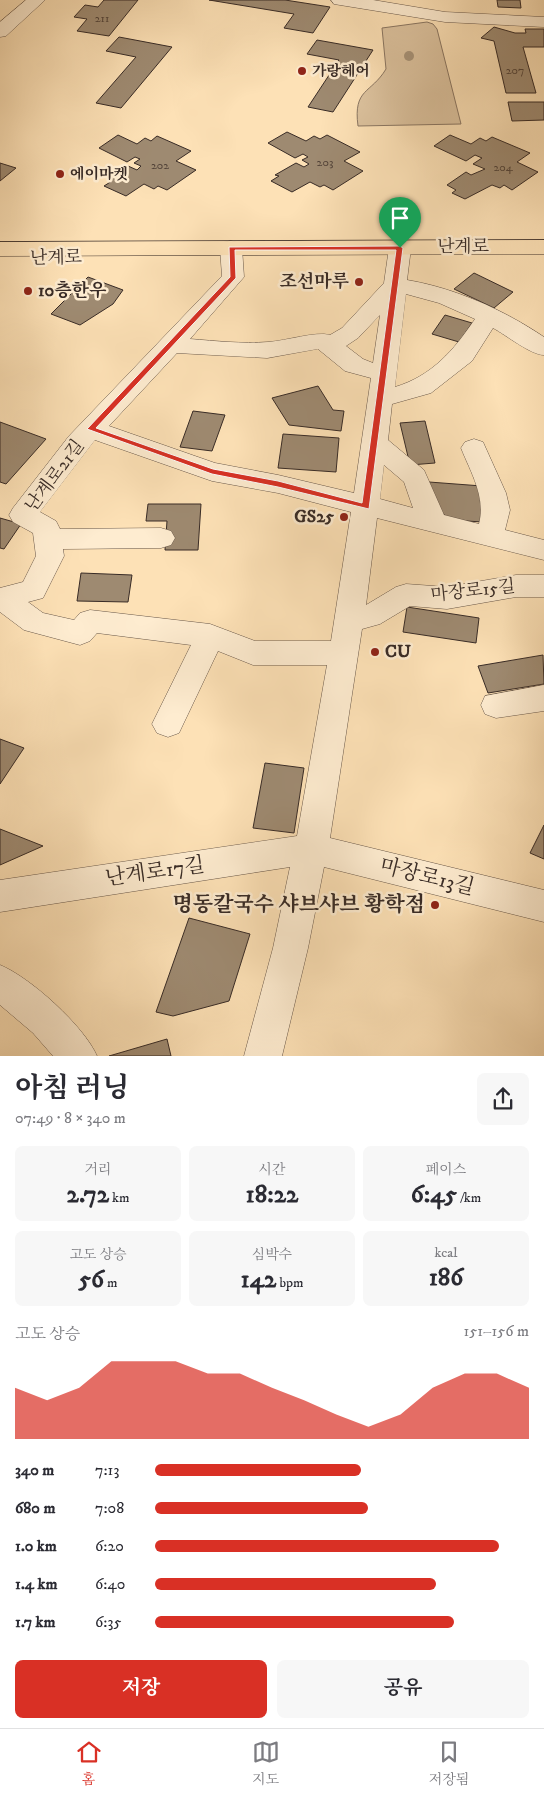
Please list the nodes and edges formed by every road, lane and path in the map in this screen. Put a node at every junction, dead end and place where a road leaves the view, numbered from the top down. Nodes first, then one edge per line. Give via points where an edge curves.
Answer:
1 (36, 0) edge
2 (340, 0) edge
3 (544, 22) edge
4 (0, 32) edge
5 (544, 247) edge
6 (231, 248) junction
7 (400, 248) junction
8 (0, 250) edge
9 (0, 259) edge
10 (395, 285) junction
11 (489, 317) junction
12 (172, 345) junction
13 (329, 346) junction
14 (543, 349) edge
15 (382, 386) junction
16 (91, 429) junction
17 (375, 443) junction
18 (474, 448) dead end
19 (366, 507) junction
20 (433, 523) junction
21 (489, 537) junction
22 (161, 538) dead end
23 (48, 539) junction
24 (544, 550) edge
25 (544, 586) edge
26 (1, 599) edge
27 (349, 620) junction
28 (210, 636) junction
29 (344, 652) junction
30 (544, 698) edge
31 (496, 705) dead end
32 (168, 724) dead end
33 (311, 849) junction
34 (0, 896) edge
35 (544, 906) edge
36 (0, 982) edge
37 (78, 1056) edge
38 (263, 1056) edge

1 - 4 street
2 - 3 street via 445,17
5 - 7 main road, 난계로
6 - 7 main road, 난계로
6 - 8 main road, 난계로
6 - 9 main road, 난계로 via 181,257
6 - 12 street, 난계로21길 via 233,277
7 - 10 street
10 - 11 street via 441,294
10 - 13 street via 350,333
10 - 15 street
11 - 14 street via 529,337
11 - 15 street via 463,355 422,387
12 - 13 street via 259,351 305,346 322,340
12 - 16 street, 난계로21길
13 - 15 street
15 - 17 street
16 - 19 street via 212,472 278,484
16 - 23 street, 난계로21길 via 23,515 46,528
17 - 19 street
17 - 20 street via 414,477
18 - 21 street via 493,493 496,510
19 - 20 street
19 - 27 street
20 - 21 street
21 - 24 street
22 - 23 street, 난계로21길
23 - 26 street, 난계로21길 via 50,556 33,590
25 - 27 street, 마장로15길 via 516,586 447,598 406,595 370,616
26 - 28 street via 34,622 80,632 90,621
27 - 29 street
28 - 29 street via 253,653
28 - 32 street
29 - 33 street
30 - 31 street
33 - 34 street, 난계로17길
33 - 35 street, 마장로13길
33 - 38 street via 283,983
36 - 37 street via 46,1020

